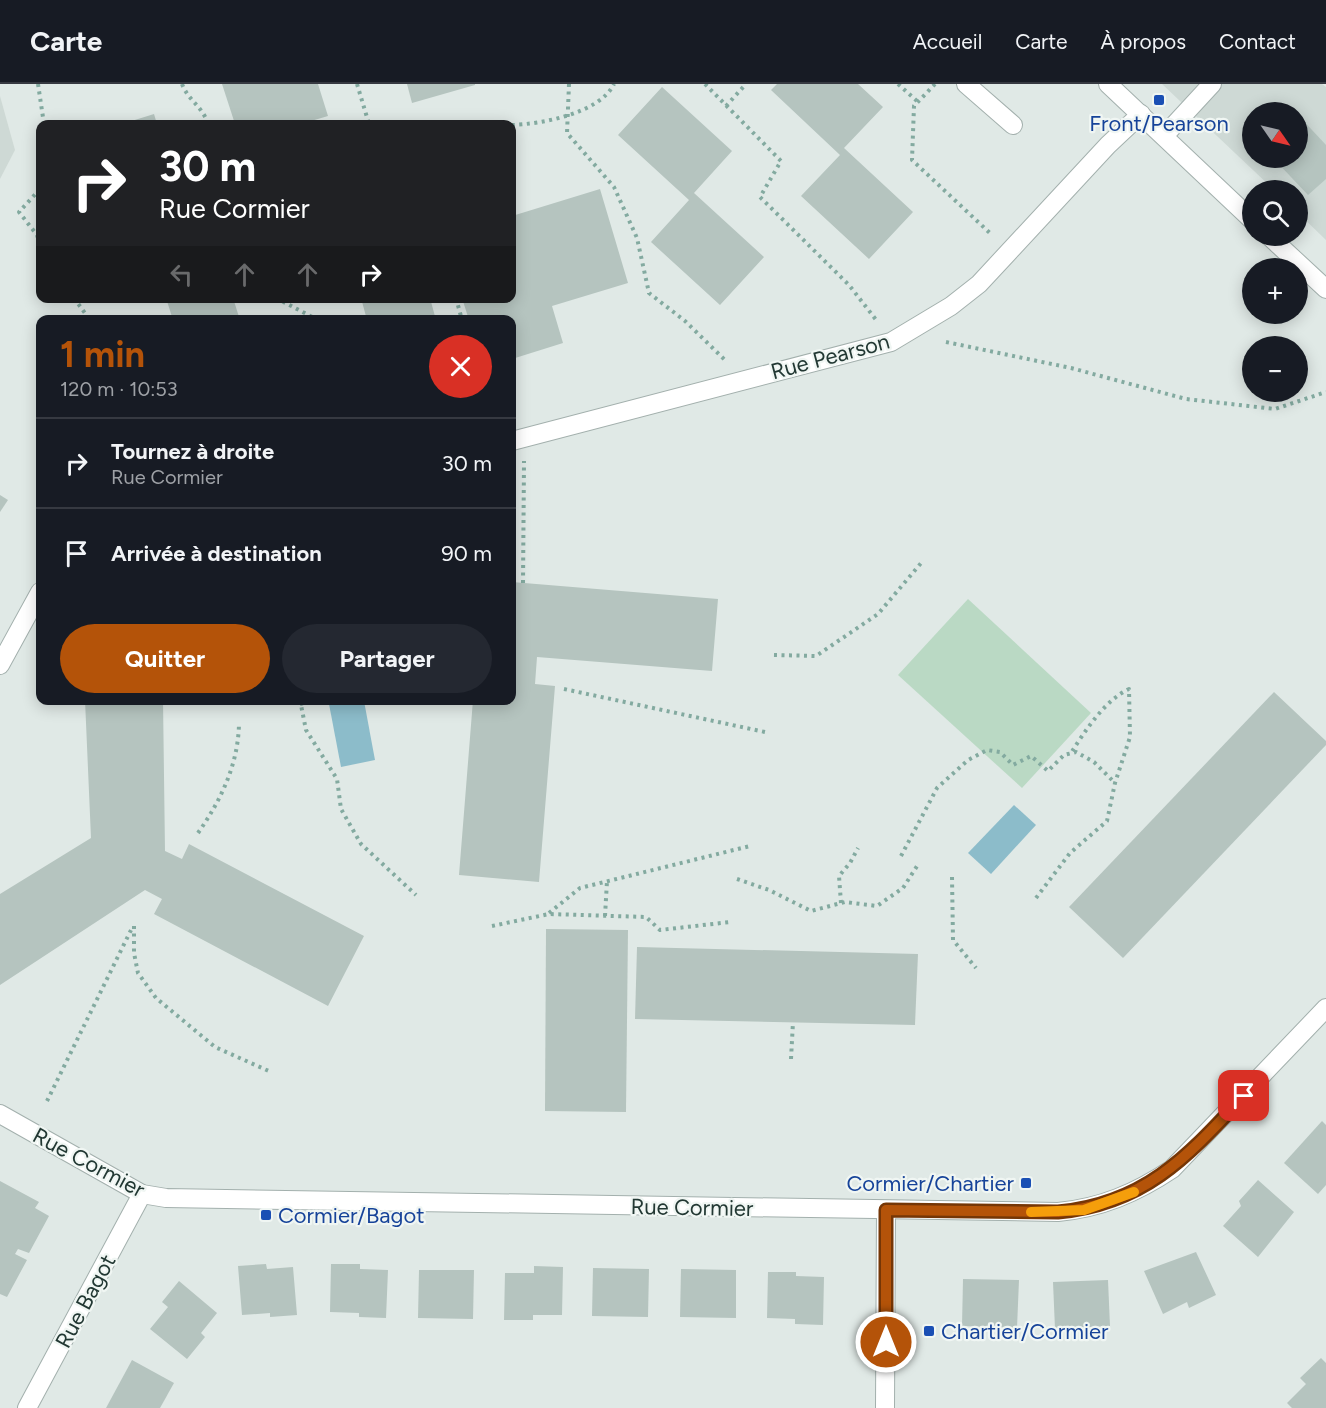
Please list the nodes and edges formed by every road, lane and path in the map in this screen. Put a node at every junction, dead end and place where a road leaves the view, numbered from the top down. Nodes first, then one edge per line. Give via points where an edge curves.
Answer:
1 (38, 84) edge
2 (182, 84) edge
3 (357, 84) edge
4 (569, 84) edge
5 (614, 84) edge
6 (705, 84) edge
7 (746, 84) edge
8 (898, 84) edge
9 (935, 84) edge
10 (966, 84) edge
11 (1108, 84) edge
12 (1212, 84) edge
13 (918, 102) junction
14 (726, 106) junction
15 (1140, 114) junction
16 (568, 116) junction
17 (43, 120) edge
18 (207, 120) edge
19 (368, 120) edge
20 (516, 124) edge
21 (1013, 125) dead end
22 (1164, 136) junction
23 (36, 193) edge
24 (1242, 210) edge
25 (36, 234) edge
26 (1280, 246) edge
27 (1009, 251) junction
28 (1326, 289) edge
29 (286, 303) edge
30 (308, 315) edge
31 (891, 342) junction
32 (946, 342) dead end
33 (744, 379) junction
34 (1326, 392) edge
35 (518, 439) edge
36 (922, 562) dead end
37 (523, 583) dead end
38 (36, 599) edge
39 (774, 655) dead end
40 (0, 665) edge
41 (564, 689) dead end
42 (301, 705) edge
43 (239, 724) dead end
44 (765, 732) dead end
45 (1071, 753) junction
46 (1115, 783) junction
47 (198, 833) dead end
48 (750, 846) dead end
49 (858, 848) dead end
50 (902, 856) dead end
51 (919, 864) dead end
52 (952, 877) dead end
53 (737, 879) dead end
54 (607, 881) junction
55 (416, 895) dead end
56 (1036, 898) dead end
57 (841, 903) junction
58 (549, 914) junction
59 (605, 916) junction
60 (730, 922) dead end
61 (492, 926) dead end
62 (976, 968) dead end
63 (1326, 1008) edge
64 (793, 1022) dead end
65 (791, 1059) dead end
66 (271, 1072) dead end
67 (48, 1101) dead end
68 (0, 1114) edge
69 (142, 1194) junction
70 (886, 1210) junction
71 (27, 1408) edge
72 (885, 1408) edge

1 - 17 path
2 - 18 path
3 - 19 path
4 - 16 path
5 - 16 path via 609,95
6 - 14 path
7 - 14 path
8 - 13 path
9 - 13 path
10 - 21 street
11 - 15 street
12 - 22 street
13 - 27 path via 914,106 912,160
14 - 31 path via 781,161 760,197 849,285
15 - 22 street
15 - 27 street, Rue Pearson
16 - 20 path
16 - 33 path via 567,133 614,187 638,238 649,292
22 - 24 street
23 - 25 path via 19,212
26 - 28 street
27 - 31 street, Rue Pearson via 979,284 951,306
29 - 30 path
31 - 33 street, Rue Pearson
32 - 34 path via 1071,368 1186,399 1275,409
33 - 35 street, Rue Pearson
35 - 37 path
36 - 39 path via 878,614 816,656
38 - 40 street
41 - 44 path
42 - 55 path via 306,730 337,779 341,809 361,844
43 - 47 path via 238,744 227,783
45 - 46 path via 1094,762
45 - 46 path via 1116,695 1129,689 1130,737
45 - 50 path via 1048,771 1031,756 1013,765 1000,752 987,750 968,760 937,788
46 - 56 path via 1107,821 1070,853
48 - 54 path
49 - 57 path via 839,876
51 - 57 path via 903,888 877,906
52 - 62 path via 952,940
53 - 57 path via 811,911
54 - 58 path via 579,888
54 - 59 path
58 - 59 path
58 - 61 path
59 - 60 path via 646,917 660,930
63 - 70 street, Rue Cormier via 1172,1169 1118,1200 1084,1210 1058,1212
64 - 65 path
66 - 67 path via 215,1047 156,998 138,973 134,926
68 - 69 street, Rue Cormier
69 - 70 street, Rue Cormier via 166,1198
69 - 71 street, Rue Bagot
70 - 72 street

